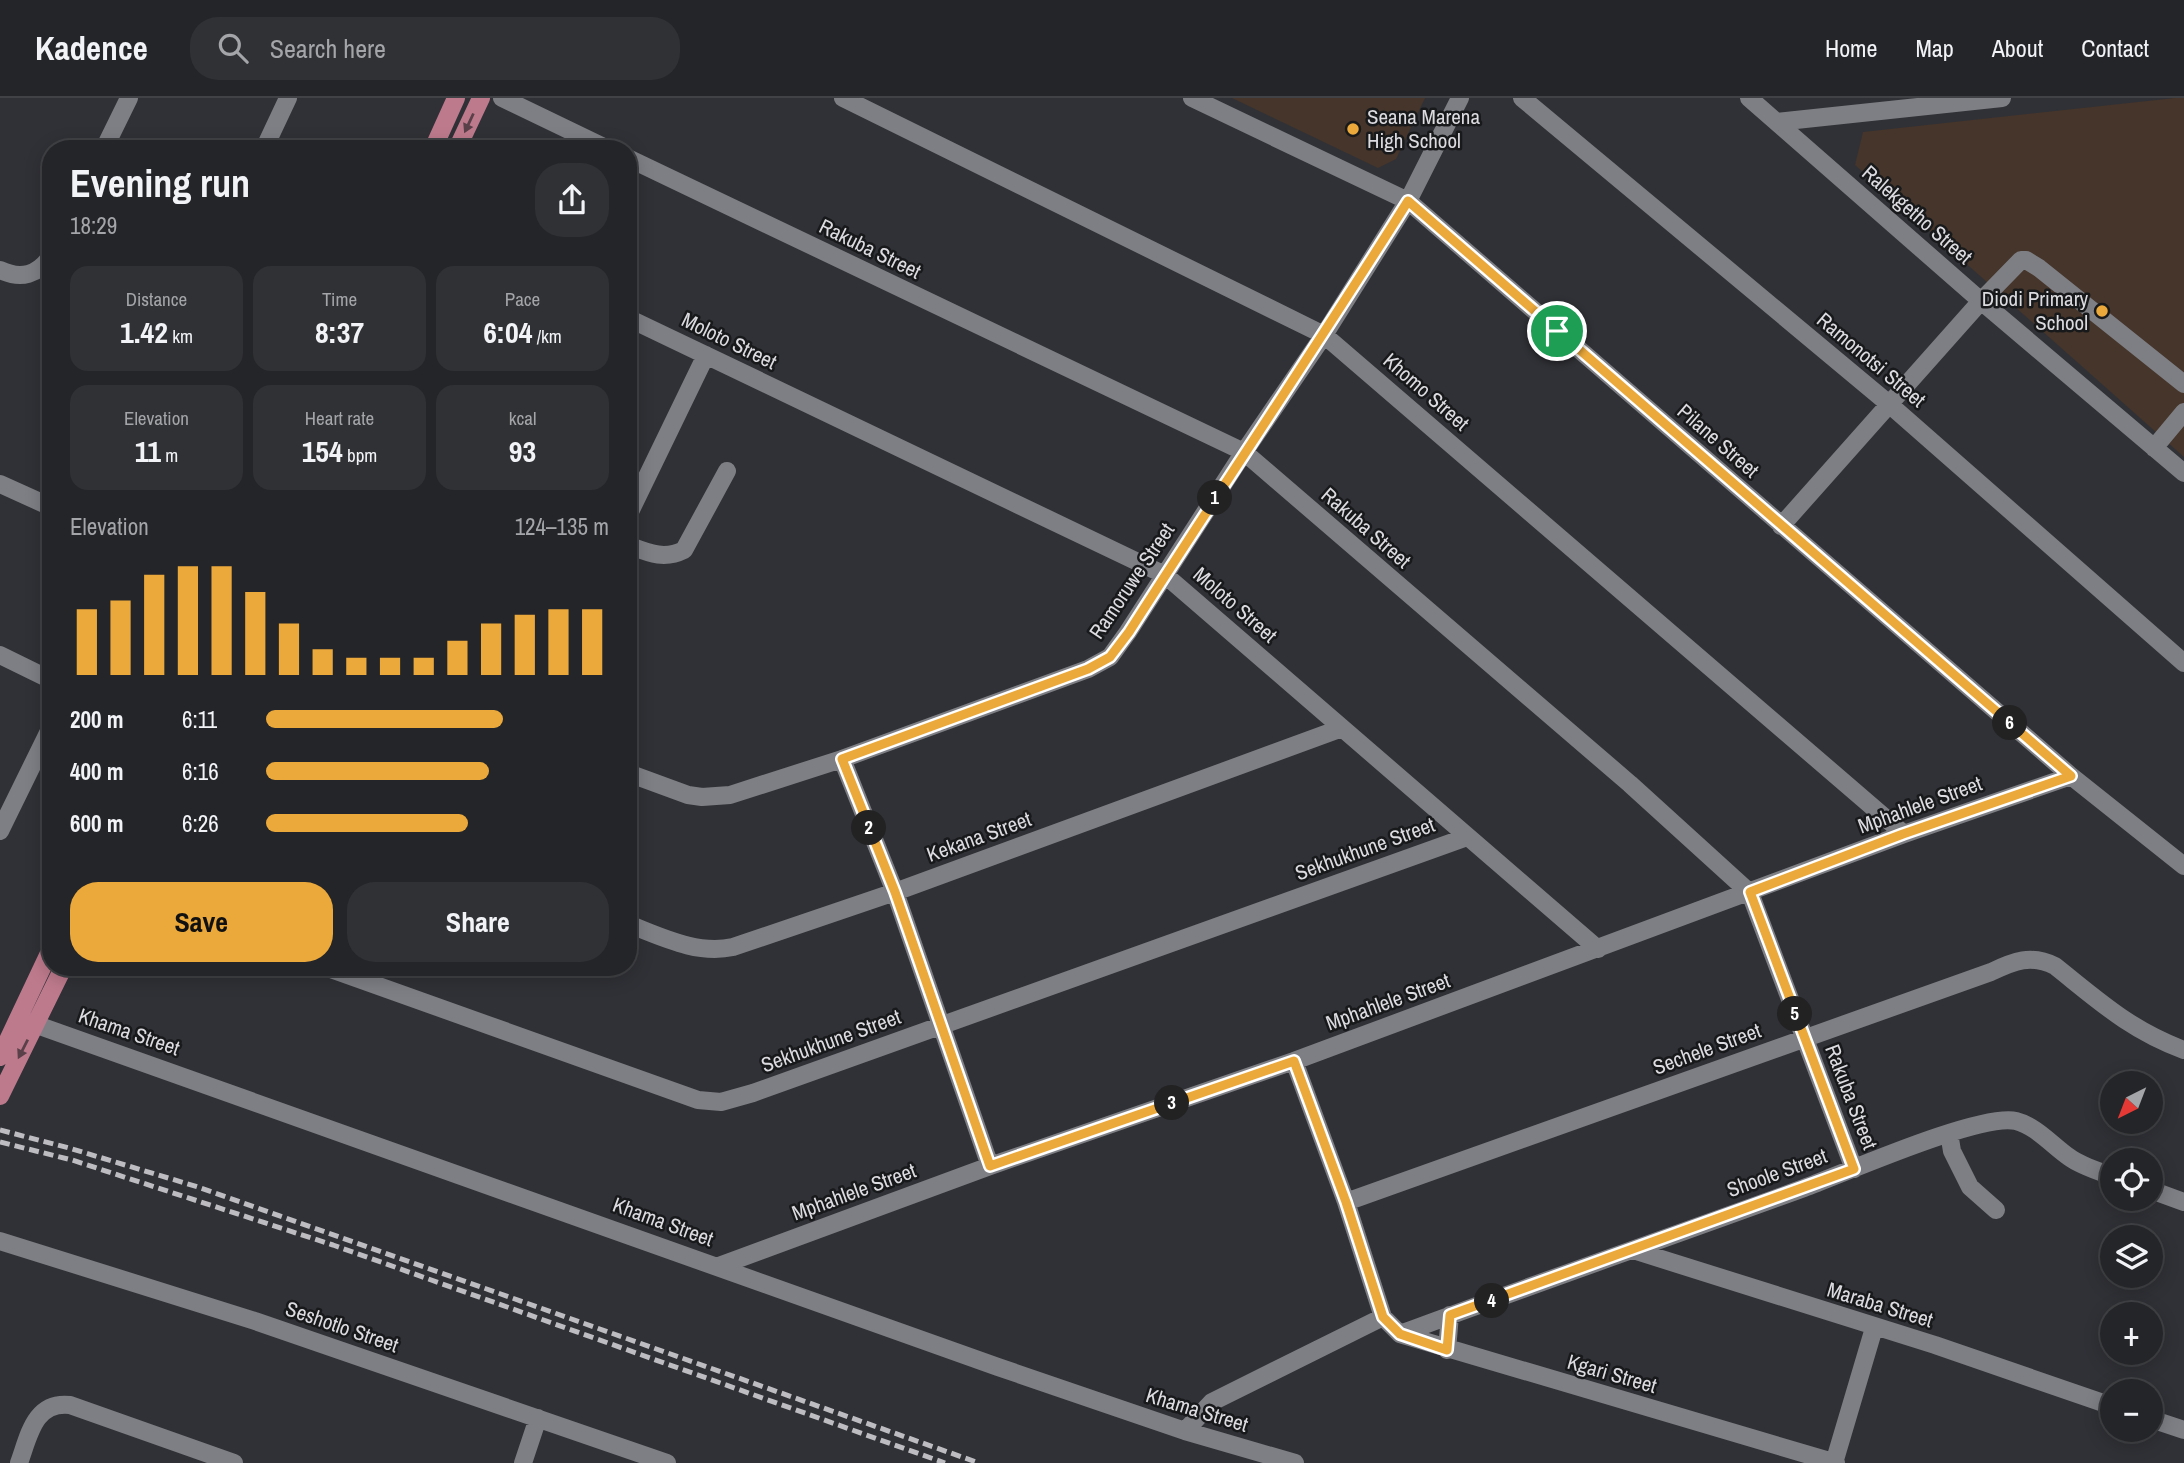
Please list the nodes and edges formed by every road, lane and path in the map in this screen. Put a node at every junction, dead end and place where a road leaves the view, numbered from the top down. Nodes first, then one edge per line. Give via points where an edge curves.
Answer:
1 (129, 98) edge
2 (288, 98) edge
3 (456, 98) edge
4 (481, 98) edge
5 (502, 98) edge
6 (843, 98) edge
7 (1192, 98) edge
8 (1460, 98) edge
9 (1522, 98) edge
10 (1749, 98) edge
11 (2002, 98) edge
12 (1777, 122) junction
13 (108, 140) edge
14 (268, 140) edge
15 (437, 140) edge
16 (461, 140) edge
17 (589, 140) edge
18 (637, 162) edge
19 (1408, 201) junction
20 (42, 266) edge
21 (0, 270) edge
22 (1981, 301) junction
23 (637, 322) edge
24 (1324, 335) junction
25 (706, 355) junction
26 (2184, 384) edge
27 (1889, 404) junction
28 (2184, 412) edge
29 (2154, 448) junction
30 (1244, 452) junction
31 (727, 471) dead end
32 (2184, 474) edge
33 (0, 484) edge
34 (637, 497) edge
35 (42, 503) edge
36 (1781, 526) junction
37 (637, 548) edge
38 (1165, 575) junction
39 (0, 655) edge
40 (2184, 663) edge
41 (42, 676) edge
42 (1342, 728) junction
43 (42, 745) edge
44 (842, 759) junction
45 (637, 776) edge
46 (2071, 776) junction
47 (0, 831) edge
48 (1903, 834) junction
49 (1467, 837) junction
50 (2184, 866) edge
51 (895, 892) junction
52 (1750, 892) junction
53 (637, 927) edge
54 (1598, 948) junction
55 (42, 968) edge
56 (59, 976) edge
57 (351, 976) edge
58 (18, 1018) junction
59 (36, 1024) junction
60 (940, 1026) junction
61 (1805, 1038) junction
62 (2184, 1050) edge
63 (0, 1057) edge
64 (1294, 1061) junction
65 (2, 1092) edge
66 (1949, 1133) junction
67 (990, 1166) junction
68 (1854, 1169) junction
69 (2100, 1171) edge
70 (2163, 1194) edge
71 (1346, 1202) junction
72 (2184, 1202) edge
73 (1996, 1210) dead end
74 (0, 1241) edge
75 (1633, 1250) junction
76 (719, 1266) junction
77 (1450, 1315) junction
78 (1383, 1317) junction
79 (1874, 1328) junction
80 (1400, 1334) junction
81 (1447, 1350) junction
82 (2100, 1402) edge
83 (538, 1418) junction
84 (2163, 1423) edge
85 (2184, 1430) edge
86 (1185, 1431) junction
87 (19, 1463) edge
88 (234, 1463) edge
89 (523, 1463) edge
90 (667, 1463) edge
91 (1295, 1463) edge
92 (1835, 1463) edge

1 - 13 street
2 - 14 street
3 - 15 main road
4 -> 16 main road
5 - 17 street
6 - 24 street, Khomo Street
7 - 19 street, Pilane Street
8 - 19 street, Ramoruwe Street
9 - 27 street, Ramonotsi Street
10 - 12 street, Ralekgetho Street
11 - 12 street
12 - 22 street, Ralekgetho Street
18 - 30 street, Rakuba Street
19 - 24 street, Ramoruwe Street
19 - 36 street, Pilane Street
20 - 21 street via 19,276
22 - 26 street via 2018,261 2026,260
22 - 27 street
22 - 29 street, Ralekgetho Street
23 - 25 street, Moloto Street
24 - 30 street, Ramoruwe Street
24 - 48 street, Khomo Street
25 - 34 street
25 - 38 street, Moloto Street
27 - 36 street
27 - 40 street, Ramonotsi Street
28 - 29 street
29 - 32 street, Ralekgetho Street
30 - 38 street, Ramoruwe Street
30 - 52 street, Rakuba Street
31 - 37 street via 684,550 661,556
33 - 35 street
36 - 46 street, Pilane Street
38 - 42 street, Moloto Street
38 - 44 street, Ramoruwe Street via 1116,650 1101,663
39 - 41 street
42 - 49 street, Moloto Street
42 - 51 street, Kekana Street
43 - 47 street
44 - 45 street, Ramoruwe Street via 717,797 688,795
44 - 51 street
46 - 48 street, Mphahlele Street
46 - 50 street, Pilane Street
48 - 52 street, Mphahlele Street
49 - 54 street, Moloto Street
49 - 60 street, Sekhukhune Street
51 - 53 street, Kekana Street via 719,950 680,943
51 - 60 street
52 - 54 street, Mphahlele Street
52 - 61 street, Rakuba Street
54 - 64 street, Mphahlele Street
55 - 58 main road
56 - 59 main road
57 - 60 street, Sekhukhune Street via 709,1102 733,1100
58 - 59 street, Khama Street
58 - 63 main road
59 -> 65 main road
59 - 76 street, Khama Street
60 - 67 street
61 - 62 street, Sechele Street via 2027,959 2055,966 2127,1023
61 - 68 street, Rakuba Street
61 - 71 street, Sechele Street
64 - 67 street, Mphahlele Street
64 - 71 street, Kgari Street
66 - 68 street, Shoole Street
66 - 69 street, Shoole Street via 2016,1121 2071,1159
66 - 73 street via 1970,1187
67 - 76 street, Mphahlele Street
68 - 75 street, Shoole Street
70 - 72 street
71 - 78 street, Kgari Street
74 - 83 street, Seshotlo Street via 255,1321
75 - 77 street, Shoole Street
75 - 79 street, Maraba Street
76 - 86 street, Khama Street
77 - 80 street, Shoole Street
77 - 81 street
78 - 80 street, Kgari Street
78 - 86 street via 1212,1402
79 - 82 street, Maraba Street
79 - 92 street
80 - 81 street, Kgari Street
81 - 92 street, Kgari Street
83 - 89 street
83 - 90 street, Seshotlo Street
84 - 85 street
86 - 91 street, Khama Street
87 - 88 street via 35,1421 47,1408 62,1404

